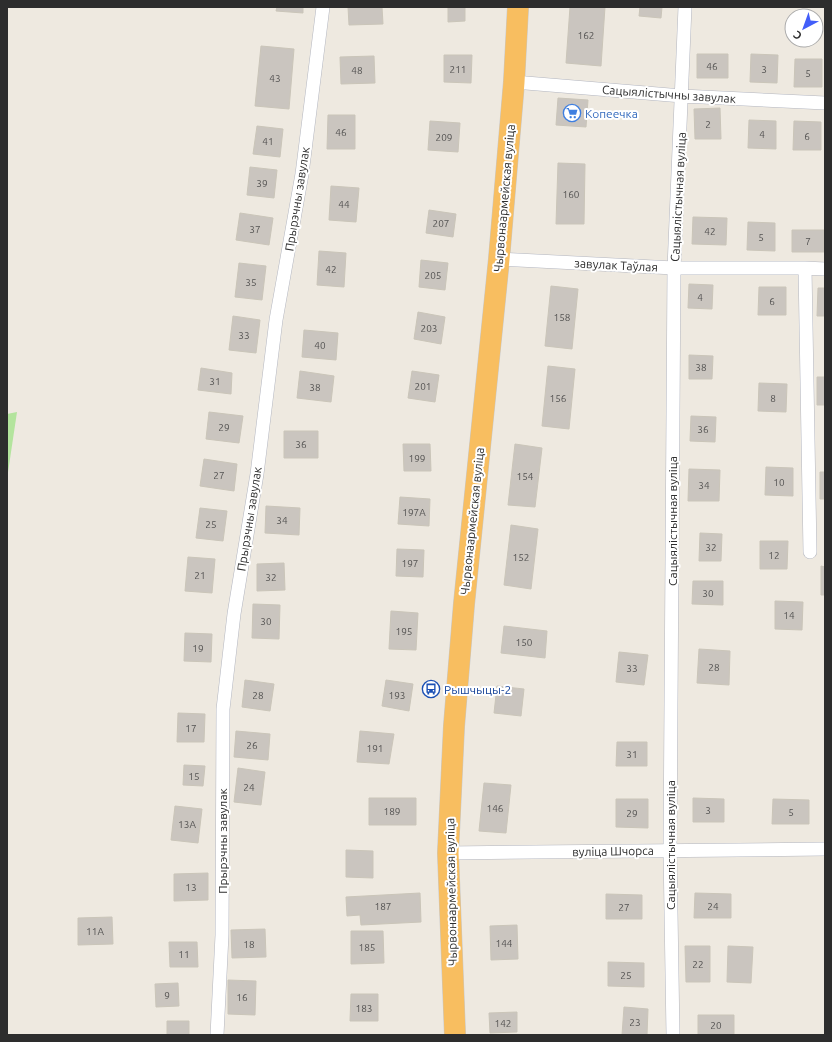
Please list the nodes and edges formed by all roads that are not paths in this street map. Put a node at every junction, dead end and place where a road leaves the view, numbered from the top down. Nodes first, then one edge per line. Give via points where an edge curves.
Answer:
1 (323, 7) edge
2 (518, 7) edge
3 (685, 7) edge
4 (514, 82) junction
5 (682, 96) junction
6 (825, 102) edge
7 (498, 259) junction
8 (674, 268) junction
9 (805, 268) junction
10 (825, 270) edge
11 (810, 552) dead end
12 (825, 849) edge
13 (670, 850) junction
14 (448, 853) junction
15 (217, 1035) edge
16 (455, 1035) edge
17 (673, 1035) edge

1 - 15 street, Прырэчны завулак via 302,174 276,320 223,709 222,935
2 - 4 highway, Чырвонаармейская вуліца
3 - 5 street, Сацыялістычная вуліца
4 - 5 street, Сацыялістычны завулак
4 - 7 highway, Чырвонаармейская вуліца
5 - 6 street, Сацыялістычны завулак
5 - 8 street, Сацыялістычная вуліца
7 - 8 street, завулак Таўлая
7 - 14 highway, Чырвонаармейская вуліца via 454,718
8 - 9 street, завулак Таўлая
8 - 13 street, Сацыялістычная вуліца
9 - 10 street, завулак Таўлая
9 - 11 street
12 - 13 street, вуліца Шчорса
13 - 14 street, вуліца Шчорса
13 - 17 street, Сацыялістычная вуліца
14 - 16 highway, Чырвонаармейская вуліца

